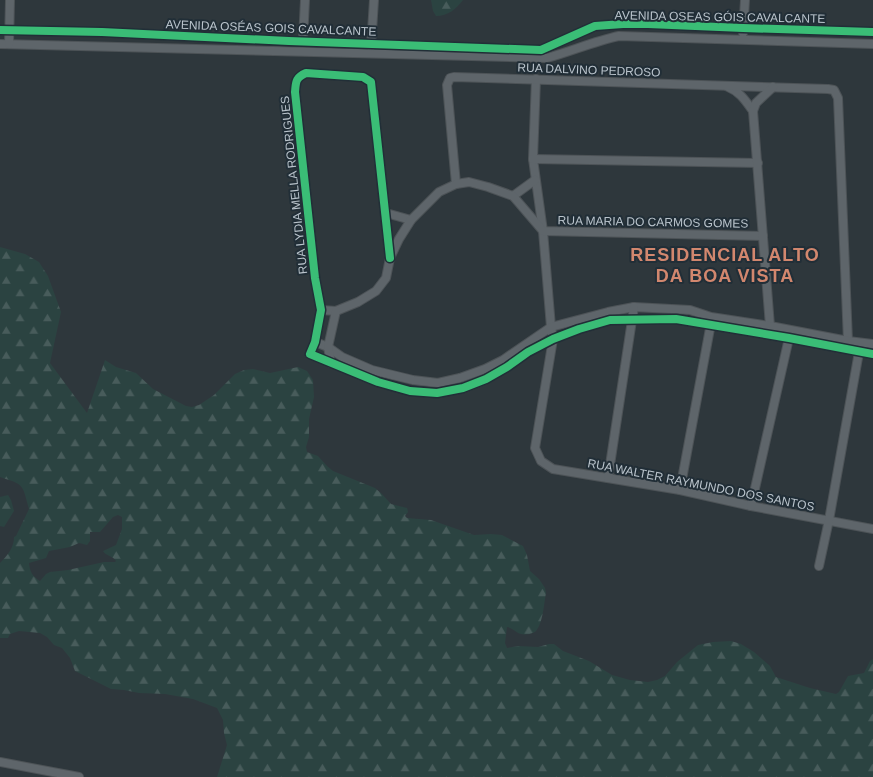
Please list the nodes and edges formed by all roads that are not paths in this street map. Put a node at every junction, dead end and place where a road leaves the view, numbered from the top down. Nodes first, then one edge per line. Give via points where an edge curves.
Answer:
1 (10, 0) edge
2 (294, 0) edge
3 (305, 0) edge
4 (374, 0) edge
5 (745, 0) edge
6 (743, 28) junction
7 (0, 30) edge
8 (9, 30) junction
9 (873, 32) edge
10 (303, 40) junction
11 (742, 40) junction
12 (371, 43) junction
13 (0, 44) edge
14 (9, 44) junction
15 (873, 44) edge
16 (541, 50) joint
17 (370, 54) junction
18 (536, 79) junction
19 (726, 86) junction
20 (773, 87) junction
21 (753, 111) junction
22 (533, 159) junction
23 (758, 163) junction
24 (536, 180) junction
25 (456, 184) junction
26 (513, 196) junction
27 (386, 213) junction
28 (411, 220) junction
29 (543, 231) junction
30 (763, 236) junction
31 (390, 258) junction
32 (634, 307) junction
33 (322, 310) junction
34 (336, 311) junction
35 (711, 317) junction
36 (632, 319) junction
37 (711, 326) junction
38 (770, 326) junction
39 (552, 327) junction
40 (788, 338) junction
41 (553, 339) junction
42 (848, 341) junction
43 (315, 342) junction
44 (873, 344) edge
45 (328, 347) junction
46 (859, 352) junction
47 (873, 354) edge
48 (331, 363) junction
49 (608, 478) junction
50 (680, 490) junction
51 (751, 506) junction
52 (829, 520) junction
53 (873, 528) edge
54 (818, 566) dead end
55 (0, 762) edge
56 (79, 777) edge

1 - 8 street
2 - 3 street
3 - 10 street
4 - 12 street
5 - 6 street
6 - 9 street, AVENIDA OSEAS GÓIS CAVALCANTE
6 - 11 street
6 - 16 street, AVENIDA OSEAS GÓIS CAVALCANTE via 648,24 595,26
7 - 8 street, AVENIDA OSÉAS GOIS CAVALCANTE
8 - 10 street, AVENIDA OSÉAS GOIS CAVALCANTE
8 - 14 street
10 - 12 street, AVENIDA OSÉAS GOIS CAVALCANTE
11 - 15 street, AVENIDA OSÉAS GOIS CAVALCANTE
11 - 17 street, AVENIDA OSÉAS GOIS CAVALCANTE via 619,36 548,58
12 - 16 street, AVENIDA OSÉAS GOIS CAVALCANTE
12 - 17 street
13 - 14 street, AVENIDA OSÉAS GOIS CAVALCANTE
14 - 17 street, AVENIDA OSÉAS GOIS CAVALCANTE
18 - 19 street, RUA DALVINO PEDROSO
18 - 22 street
18 - 25 street, RUA DALVINO PEDROSO via 450,78 447,85
19 - 20 street, RUA DALVINO PEDROSO
19 - 21 street via 736,90
20 - 21 street via 756,103
20 - 42 street, RUA DALVINO PEDROSO via 834,90 838,98
21 - 23 street
22 - 23 street
22 - 24 street
23 - 30 street
24 - 26 street
24 - 29 street
25 - 26 street via 468,182
25 - 28 street via 439,192
26 - 29 street
27 - 28 street
27 - 31 street
27 - 33 street, RUA LYDIA MELLA RODRIGUES via 371,82 363,77 299,76 295,92
28 - 31 street
29 - 30 street, RUA MARIA DO CARMOS GOMES
29 - 39 street
30 - 38 street
31 - 34 street via 386,278 376,291
32 - 35 street via 690,310
32 - 36 street
32 - 39 street
33 - 34 street
33 - 43 street, RUA LYDIA MELLA RODRIGUES
34 - 45 street
35 - 37 street
35 - 38 street
36 - 37 street via 676,319
36 - 41 street via 610,320
36 - 49 street
37 - 40 street
37 - 50 street
38 - 42 street
39 - 41 street
39 - 45 street via 503,360 460,378 438,383 372,370
40 - 46 street
40 - 51 street
41 - 48 street via 486,379 437,393 410,391 378,382
41 - 49 street, RUA WALTER RAYMUNDO DOS SANTOS via 535,448 541,461 554,469
42 - 44 street
43 - 45 street
43 - 48 street, RUA LYDIA MELLA RODRIGUES via 310,354
45 - 48 street
46 - 47 street
46 - 52 street
49 - 50 street, RUA WALTER RAYMUNDO DOS SANTOS
50 - 51 street, RUA WALTER RAYMUNDO DOS SANTOS
51 - 52 street, RUA WALTER RAYMUNDO DOS SANTOS
52 - 53 street, RUA WALTER RAYMUNDO DOS SANTOS
52 - 54 street
55 - 56 street

